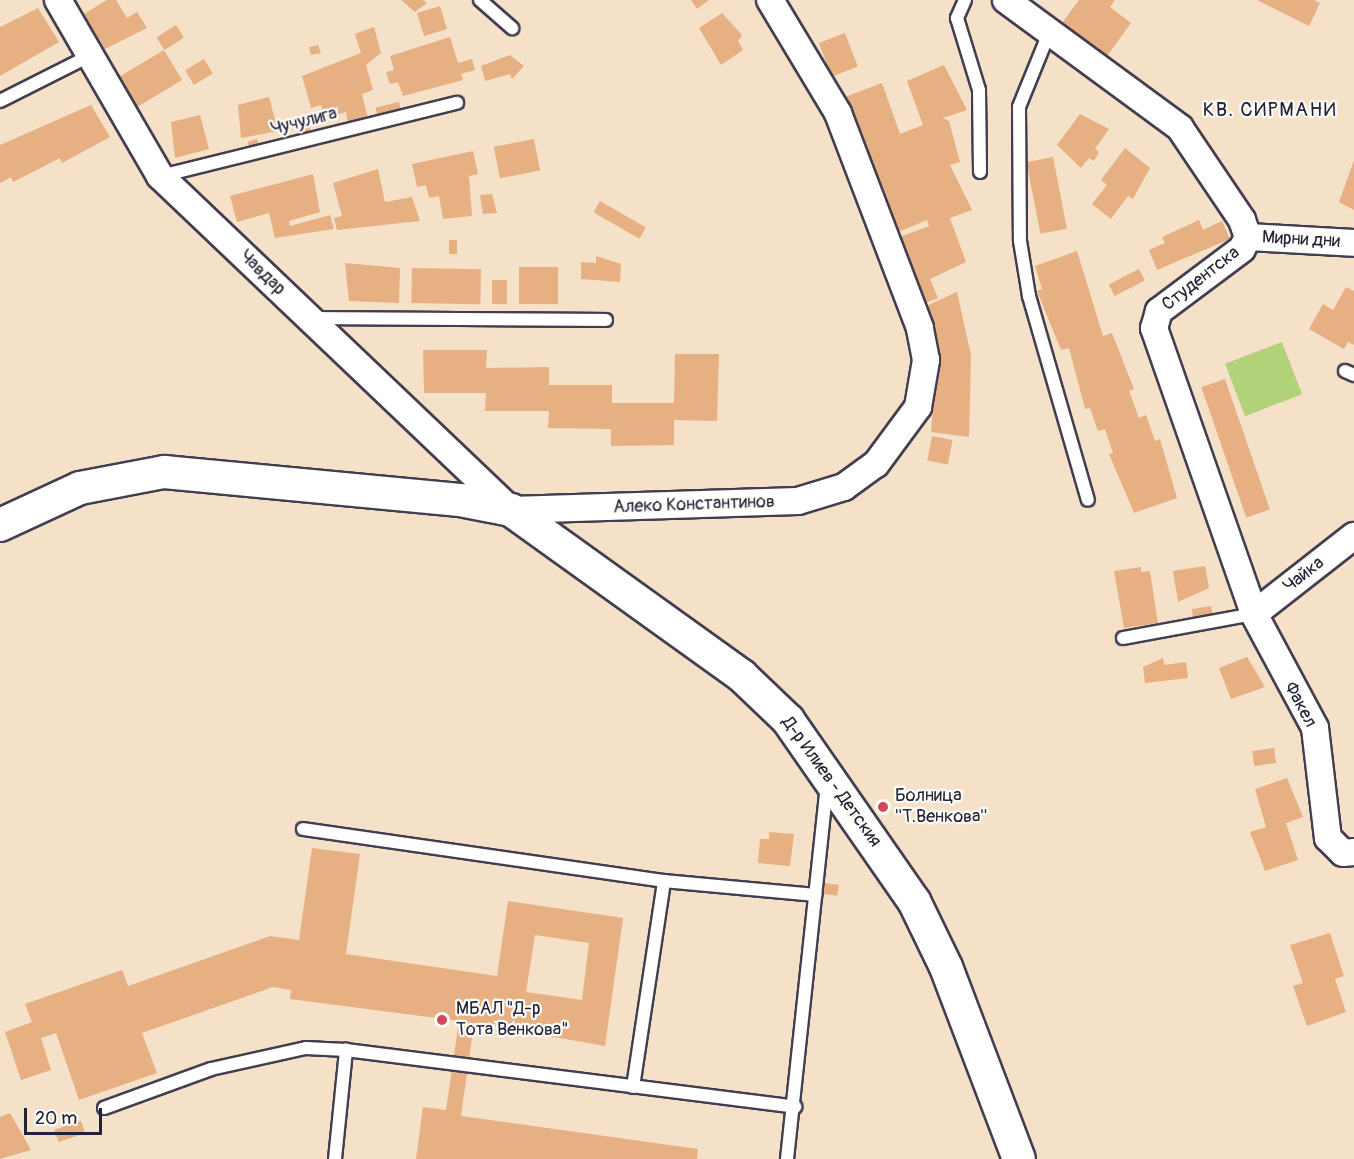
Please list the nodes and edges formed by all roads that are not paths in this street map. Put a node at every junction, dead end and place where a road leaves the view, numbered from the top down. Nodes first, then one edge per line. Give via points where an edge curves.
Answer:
1 (58, 0) edge
2 (480, 0) edge
3 (770, 0) edge
4 (965, 0) edge
5 (1006, 0) edge
6 (512, 28) dead end
7 (1049, 33) junction
8 (91, 55) junction
9 (0, 101) edge
10 (457, 104) dead end
11 (980, 172) dead end
12 (160, 176) junction
13 (1248, 237) junction
14 (1354, 243) edge
15 (309, 318) junction
16 (606, 320) dead end
17 (1088, 500) dead end
18 (511, 510) junction
19 (0, 525) edge
20 (1354, 536) edge
21 (1254, 614) junction
22 (1123, 638) dead end
23 (828, 778) junction
24 (303, 829) dead end
25 (1354, 852) edge
26 (664, 881) junction
27 (815, 895) junction
28 (346, 1050) junction
29 (633, 1087) junction
30 (795, 1107) junction
31 (104, 1108) dead end
32 (334, 1159) edge
33 (787, 1159) edge
34 (1019, 1159) edge

1 - 8 street, Чавдар
2 - 6 lane
3 - 18 street, Алеко Константинов via 838,113 920,328 926,360 918,407 876,464 844,487 798,501
4 - 11 lane via 957,18 979,90
5 - 7 street, Студентска
7 - 13 street, Студентска via 1180,128
7 - 17 lane via 1019,107 1020,241 1029,296
8 - 9 lane
8 - 12 street, Чавдар
10 - 12 lane, Чучулига
12 - 15 street, Чавдар
13 - 14 street, Мирни дни
13 - 21 street, Студентска via 1242,249 1159,311 1154,328
15 - 16 lane
15 - 18 street, Чавдар
18 - 19 street, Алеко Константинов via 460,500 164,472 80,488
18 - 23 street, Д-р Илиев - Детския via 771,700
20 - 21 street, Чайка
21 - 22 lane
21 - 25 street, Факел via 1315,728 1328,838 1343,853
23 - 27 lane
23 - 34 street, Д-р Илиев - Детския via 866,828 929,931
24 - 26 lane
26 - 27 lane
26 - 29 lane
27 - 30 lane
28 - 29 lane
28 - 31 lane via 306,1048 211,1069
28 - 32 lane
29 - 30 lane
30 - 33 lane

